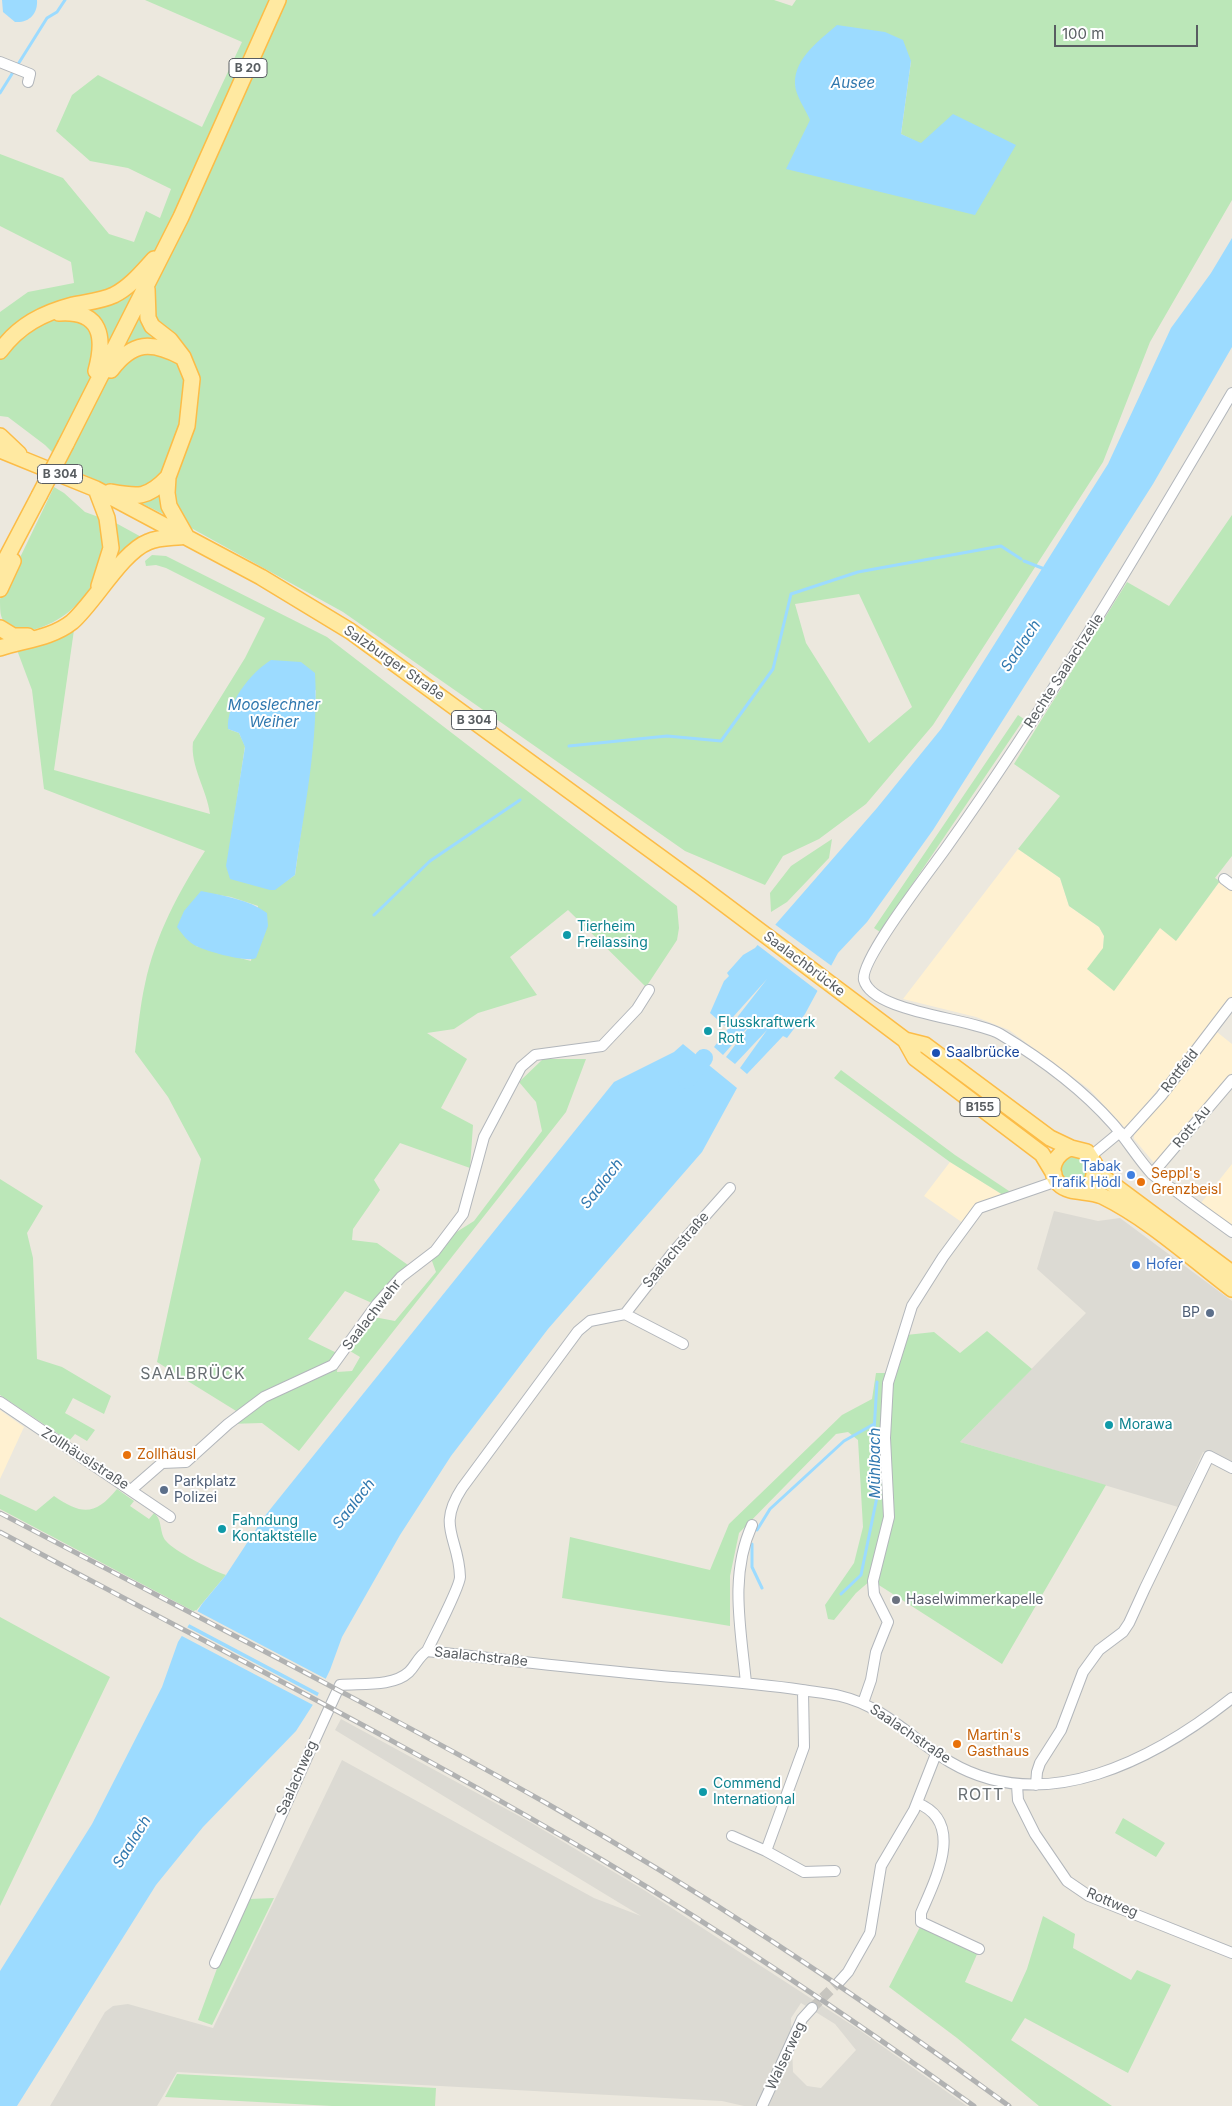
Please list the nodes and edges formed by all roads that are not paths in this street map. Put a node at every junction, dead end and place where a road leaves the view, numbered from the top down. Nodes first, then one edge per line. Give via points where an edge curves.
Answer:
1 (278, 0) edge
2 (0, 62) edge
3 (28, 82) dead end
4 (167, 245) junction
5 (147, 285) junction
6 (45, 314) junction
7 (0, 351) edge
8 (183, 357) junction
9 (1232, 393) edge
10 (88, 401) junction
11 (0, 436) edge
12 (0, 450) edge
13 (0, 455) edge
14 (24, 458) junction
15 (168, 477) junction
16 (96, 489) junction
17 (19, 536) junction
18 (186, 536) junction
19 (0, 570) edge
20 (0, 589) edge
21 (98, 590) junction
22 (0, 628) edge
23 (44, 636) junction
24 (0, 648) edge
25 (736, 913) joint
26 (793, 956) joint
27 (649, 990) dead end
28 (1232, 1003) edge
29 (905, 1040) junction
30 (1232, 1080) edge
31 (1122, 1135) junction
32 (1071, 1148) junction
33 (1092, 1156) junction
34 (1096, 1172) junction
35 (1152, 1174) junction
36 (1055, 1178) junction
37 (730, 1188) dead end
38 (1082, 1190) junction
39 (1232, 1232) edge
40 (1232, 1273) edge
41 (1232, 1289) edge
42 (625, 1314) junction
43 (683, 1344) dead end
44 (0, 1402) edge
45 (1232, 1468) edge
46 (131, 1490) junction
47 (170, 1517) dead end
48 (752, 1525) dead end
49 (427, 1651) junction
50 (748, 1683) junction
51 (804, 1690) junction
52 (1232, 1698) edge
53 (863, 1703) junction
54 (936, 1754) junction
55 (1017, 1785) junction
56 (1036, 1786) junction
57 (917, 1804) junction
58 (732, 1836) dead end
59 (766, 1851) junction
60 (835, 1871) dead end
61 (979, 1950) dead end
62 (1232, 1953) edge
63 (215, 1963) dead end
64 (839, 1982) tunnel mouth
65 (812, 2008) tunnel mouth
66 (762, 2106) edge

1 - 4 main road, B 20
2 - 3 street via 30,74
4 - 5 main road, B 20
4 - 6 main road via 130,285 118,292
5 - 8 main road via 148,318 152,326 170,340
5 - 10 main road, B 20
6 - 7 main road via 17,332
6 - 10 main road via 76,314 88,319 98,330 102,352
8 - 10 main road via 155,345 132,350 122,356
8 - 15 main road via 192,380 191,396 186,426
9 - 31 street, Rechte Saalachzeile via 1098,619 985,793 881,939 864,973 864,981 869,987 888,1001 928,1016 974,1023 997,1032 1090,1100
10 - 17 main road, B 20, bridge
11 - 14 main road
12 - 14 main road, B 304
13 - 14 main road
14 - 16 main road, B 304
15 - 16 main road via 156,489 137,497
15 - 18 main road via 169,506
16 - 18 main road, B 304
16 - 21 main road via 107,518 111,548
17 - 19 main road, B 20
17 - 20 main road via 11,566
18 - 21 main road via 146,542
18 - 25 main road, Salzburger Straße / B 304 via 350,631
21 - 23 main road via 72,622
22 - 23 main road via 16,636
23 - 24 main road
25 - 26 main road, Saalachbrücke / B 304
26 - 29 main road, Saalachbrücke / B155
27 - 46 street, Saalachwehr via 637,1009 602,1046 535,1055 521,1067 484,1137 463,1214 435,1251 401,1276 333,1365 264,1396 186,1462 162,1464
28 - 31 street, Rottfeld via 1161,1096
29 - 32 main road, B155 via 925,1045 1050,1138
29 - 36 main road, B155 via 915,1058 1042,1154
30 - 35 street, Rott-Au
31 - 33 street, Rottfeld
31 - 35 street, Rechte Saalachzeile
32 - 33 main road via 1082,1149
32 - 36 main road via 1055,1161
33 - 34 main road
34 - 38 main road via 1092,1183
34 - 40 main road
35 - 39 street, Rechte Saalachzeile
36 - 38 main road via 1070,1190
36 - 53 street via 979,1208 920,1291 902,1333 888,1384 885,1438 889,1517 873,1581 874,1594 888,1622 876,1652
37 - 42 street, Saalachstraße via 674,1251
38 - 41 main road via 1122,1206
42 - 43 street
42 - 49 street, Saalachstraße via 590,1321 578,1331 452,1502 449,1529 460,1578
44 - 46 street, Zollhäuslstraße
45 - 56 street via 1209,1456 1129,1623 1123,1632 1099,1650 1083,1672 1061,1730 1036,1772
46 - 47 street, Zollhäuslstraße
48 - 50 street via 737,1579
49 - 50 street, Saalachstraße
49 - 63 street, Saalachweg via 418,1657 409,1672 394,1680 340,1685
50 - 51 street, Saalachstraße
51 - 53 street, Saalachstraße
51 - 59 street via 804,1747
52 - 56 street, Saalachstraße via 1198,1725 1132,1763 1076,1780
53 - 54 street, Saalachstraße via 889,1718
54 - 55 street, Saalachstraße via 981,1776
54 - 57 street
55 - 56 street, Saalachstraße
55 - 62 street, Rottweg via 1018,1800 1035,1834 1067,1881 1089,1896
57 - 61 street via 930,1808 943,1830 945,1850 921,1913 921,1922
57 - 64 street via 881,1866 870,1932
58 - 59 street
59 - 60 street via 804,1872
65 - 66 street, Walserweg via 802,2019

